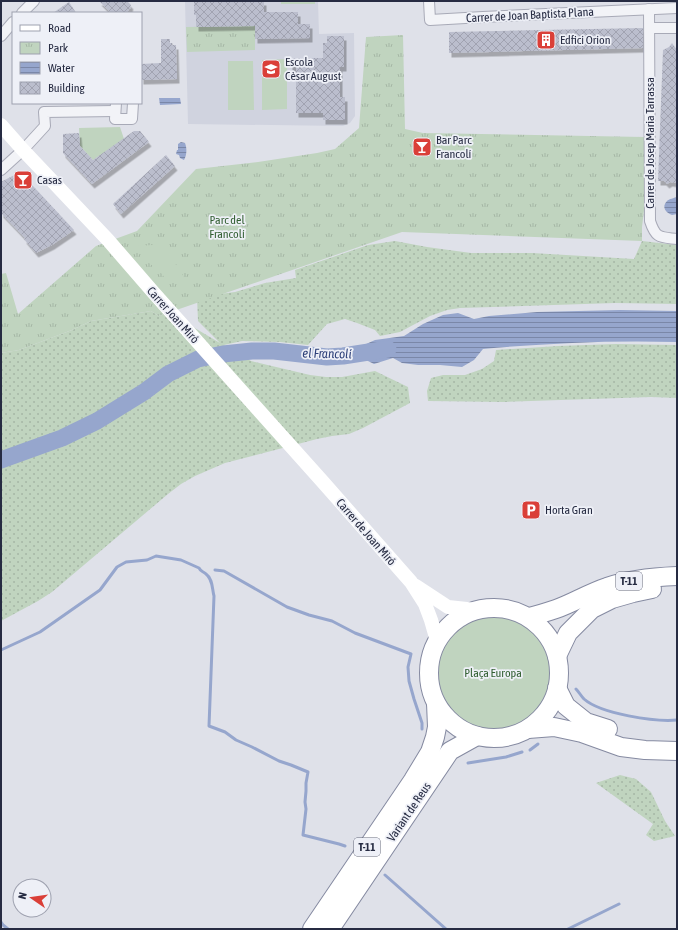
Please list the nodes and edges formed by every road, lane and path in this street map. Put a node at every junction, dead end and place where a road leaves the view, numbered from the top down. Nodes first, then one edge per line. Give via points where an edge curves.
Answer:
1 (34, 1) edge
2 (429, 1) edge
3 (677, 8) edge
4 (649, 9) junction
5 (23, 12) edge
6 (12, 23) edge
7 (650, 28) junction
8 (677, 28) edge
9 (1, 36) edge
10 (133, 104) edge
11 (115, 107) edge
12 (1, 126) edge
13 (22, 150) junction
14 (1, 170) edge
15 (677, 239) edge
16 (322, 481) joint
17 (677, 576) edge
18 (677, 588) edge
19 (428, 600) junction
20 (476, 610) junction
21 (529, 617) junction
22 (436, 641) junction
23 (557, 656) junction
24 (558, 688) junction
25 (436, 703) junction
26 (528, 729) junction
27 (477, 736) junction
28 (677, 740) edge
29 (677, 751) edge
30 (428, 770) junction
31 (312, 929) edge
32 (330, 929) edge

1 - 5 street
2 - 4 street, Carrer de Joan Baptista Plana via 430,20
3 - 4 street, Carrer de Joan Baptista Plana
4 - 7 street
6 - 9 street
7 - 8 street
7 - 15 street, Carrer de Josep Maria Tarrassa via 650,221 658,236
10 - 11 street via 132,119 115,119
11 - 13 street via 44,112 44,126
12 - 13 street, Carrer Joan Miró
13 - 14 street
13 - 16 street, Carrer Joan Miró via 108,240
16 - 19 street, Carrer de Joan Miró
17 - 21 highway, T-11 via 648,578 608,587 556,609
18 - 23 highway, T-11 via 632,593 592,609 568,633
19 - 20 street, Carrer de Joan Miró via 448,607
19 - 22 street
20 - 21 highway, T-11 via 489,607 505,608
20 - 22 highway, T-11 via 466,613 450,624
21 - 23 highway, T-11 via 546,634
22 - 25 highway, T-11 via 429,671 429,682
23 - 24 highway, T-11
24 - 26 highway, T-11 via 544,715
24 - 28 highway via 566,706 586,722 622,734
25 - 27 highway, T-11 via 445,716 458,727
25 - 30 highway, T-11 via 435,737
26 - 27 highway, T-11 via 503,738
26 - 29 highway via 554,727 582,733 621,747
27 - 30 highway, T-11 via 450,751
30 - 31 highway, Variant de Reus / T-11
30 - 32 highway, Variant de Reus / T-11

